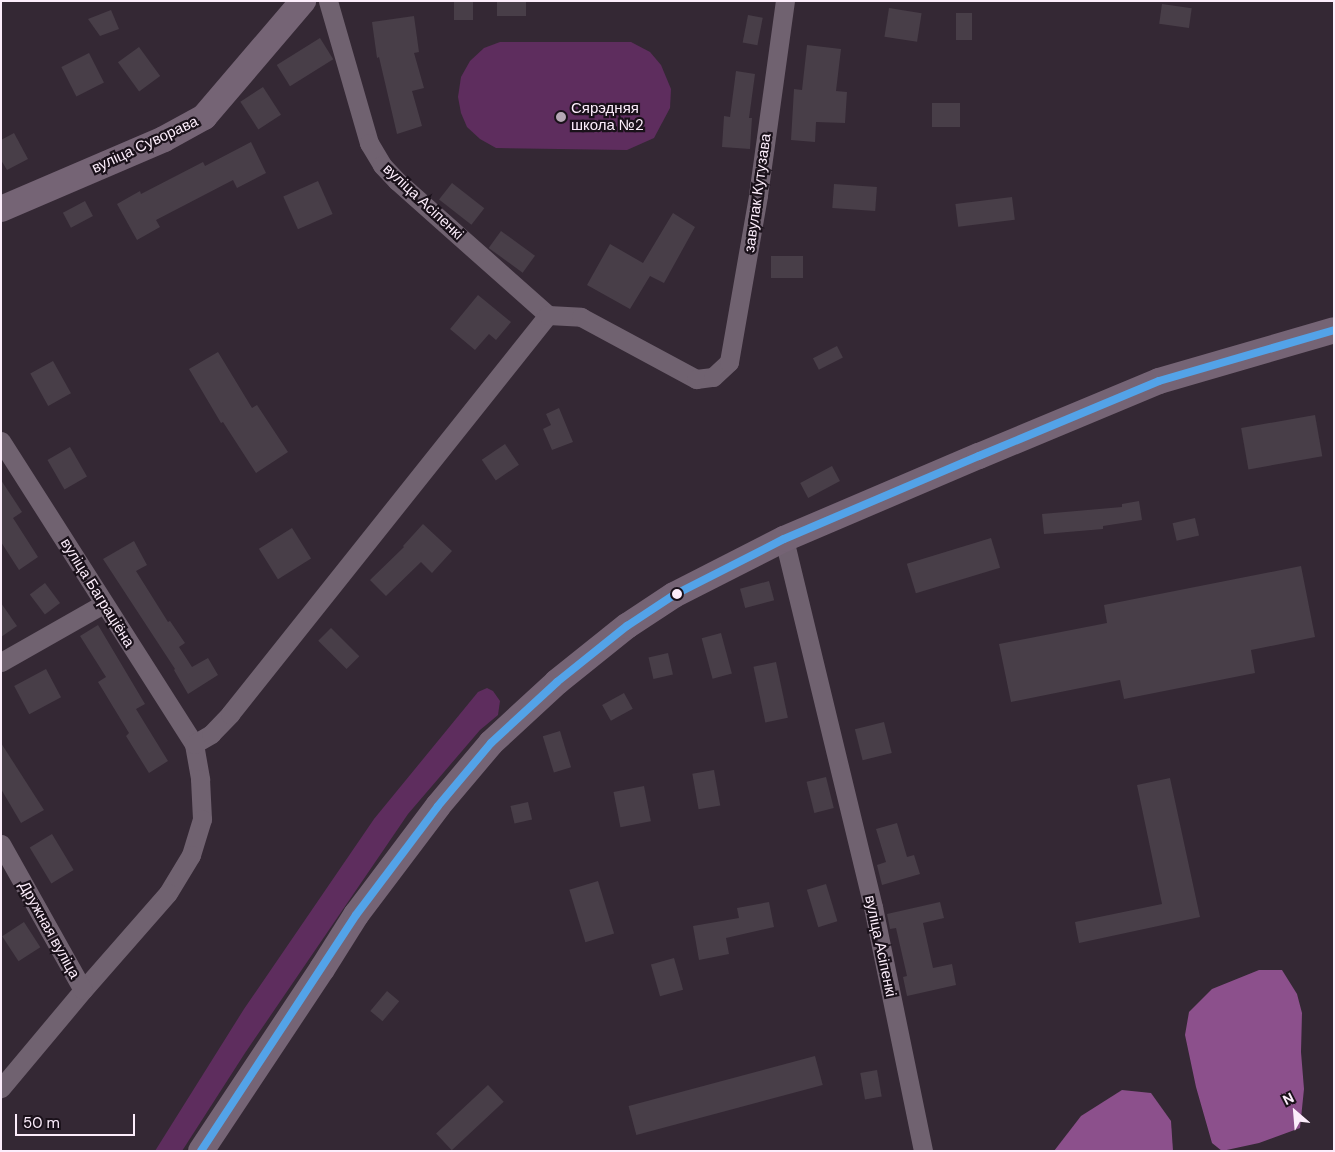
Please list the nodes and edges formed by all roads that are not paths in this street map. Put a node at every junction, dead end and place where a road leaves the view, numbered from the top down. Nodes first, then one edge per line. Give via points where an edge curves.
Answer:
1 (303, 1) edge
2 (328, 1) edge
3 (785, 1) edge
4 (1, 209) edge
5 (548, 315) junction
6 (1334, 330) edge
7 (1, 441) edge
8 (784, 539) junction
9 (103, 604) junction
10 (1, 662) edge
11 (194, 744) junction
12 (1, 844) edge
13 (82, 990) junction
14 (1, 1088) edge
15 (201, 1151) edge
16 (923, 1151) edge

1 - 4 street, вуліца Суворава via 204,117 164,139
2 - 5 street, вуліца Асіпенкі via 369,144 382,165
3 - 5 street, завулак Кутузава via 744,282 729,362 713,377 696,379 581,317
5 - 11 street via 230,714 211,734
6 - 8 street via 1159,381
7 - 9 street, вуліца Баграціёна
8 - 15 street via 674,595 627,626 557,682 491,743 438,806 356,915
8 - 16 street, вуліца Асіпенкі via 873,907
9 - 10 street
9 - 11 street, вуліца Баграціёна
11 - 13 street via 202,819 191,855 168,893
12 - 13 street, Дружная вуліца
13 - 14 street

